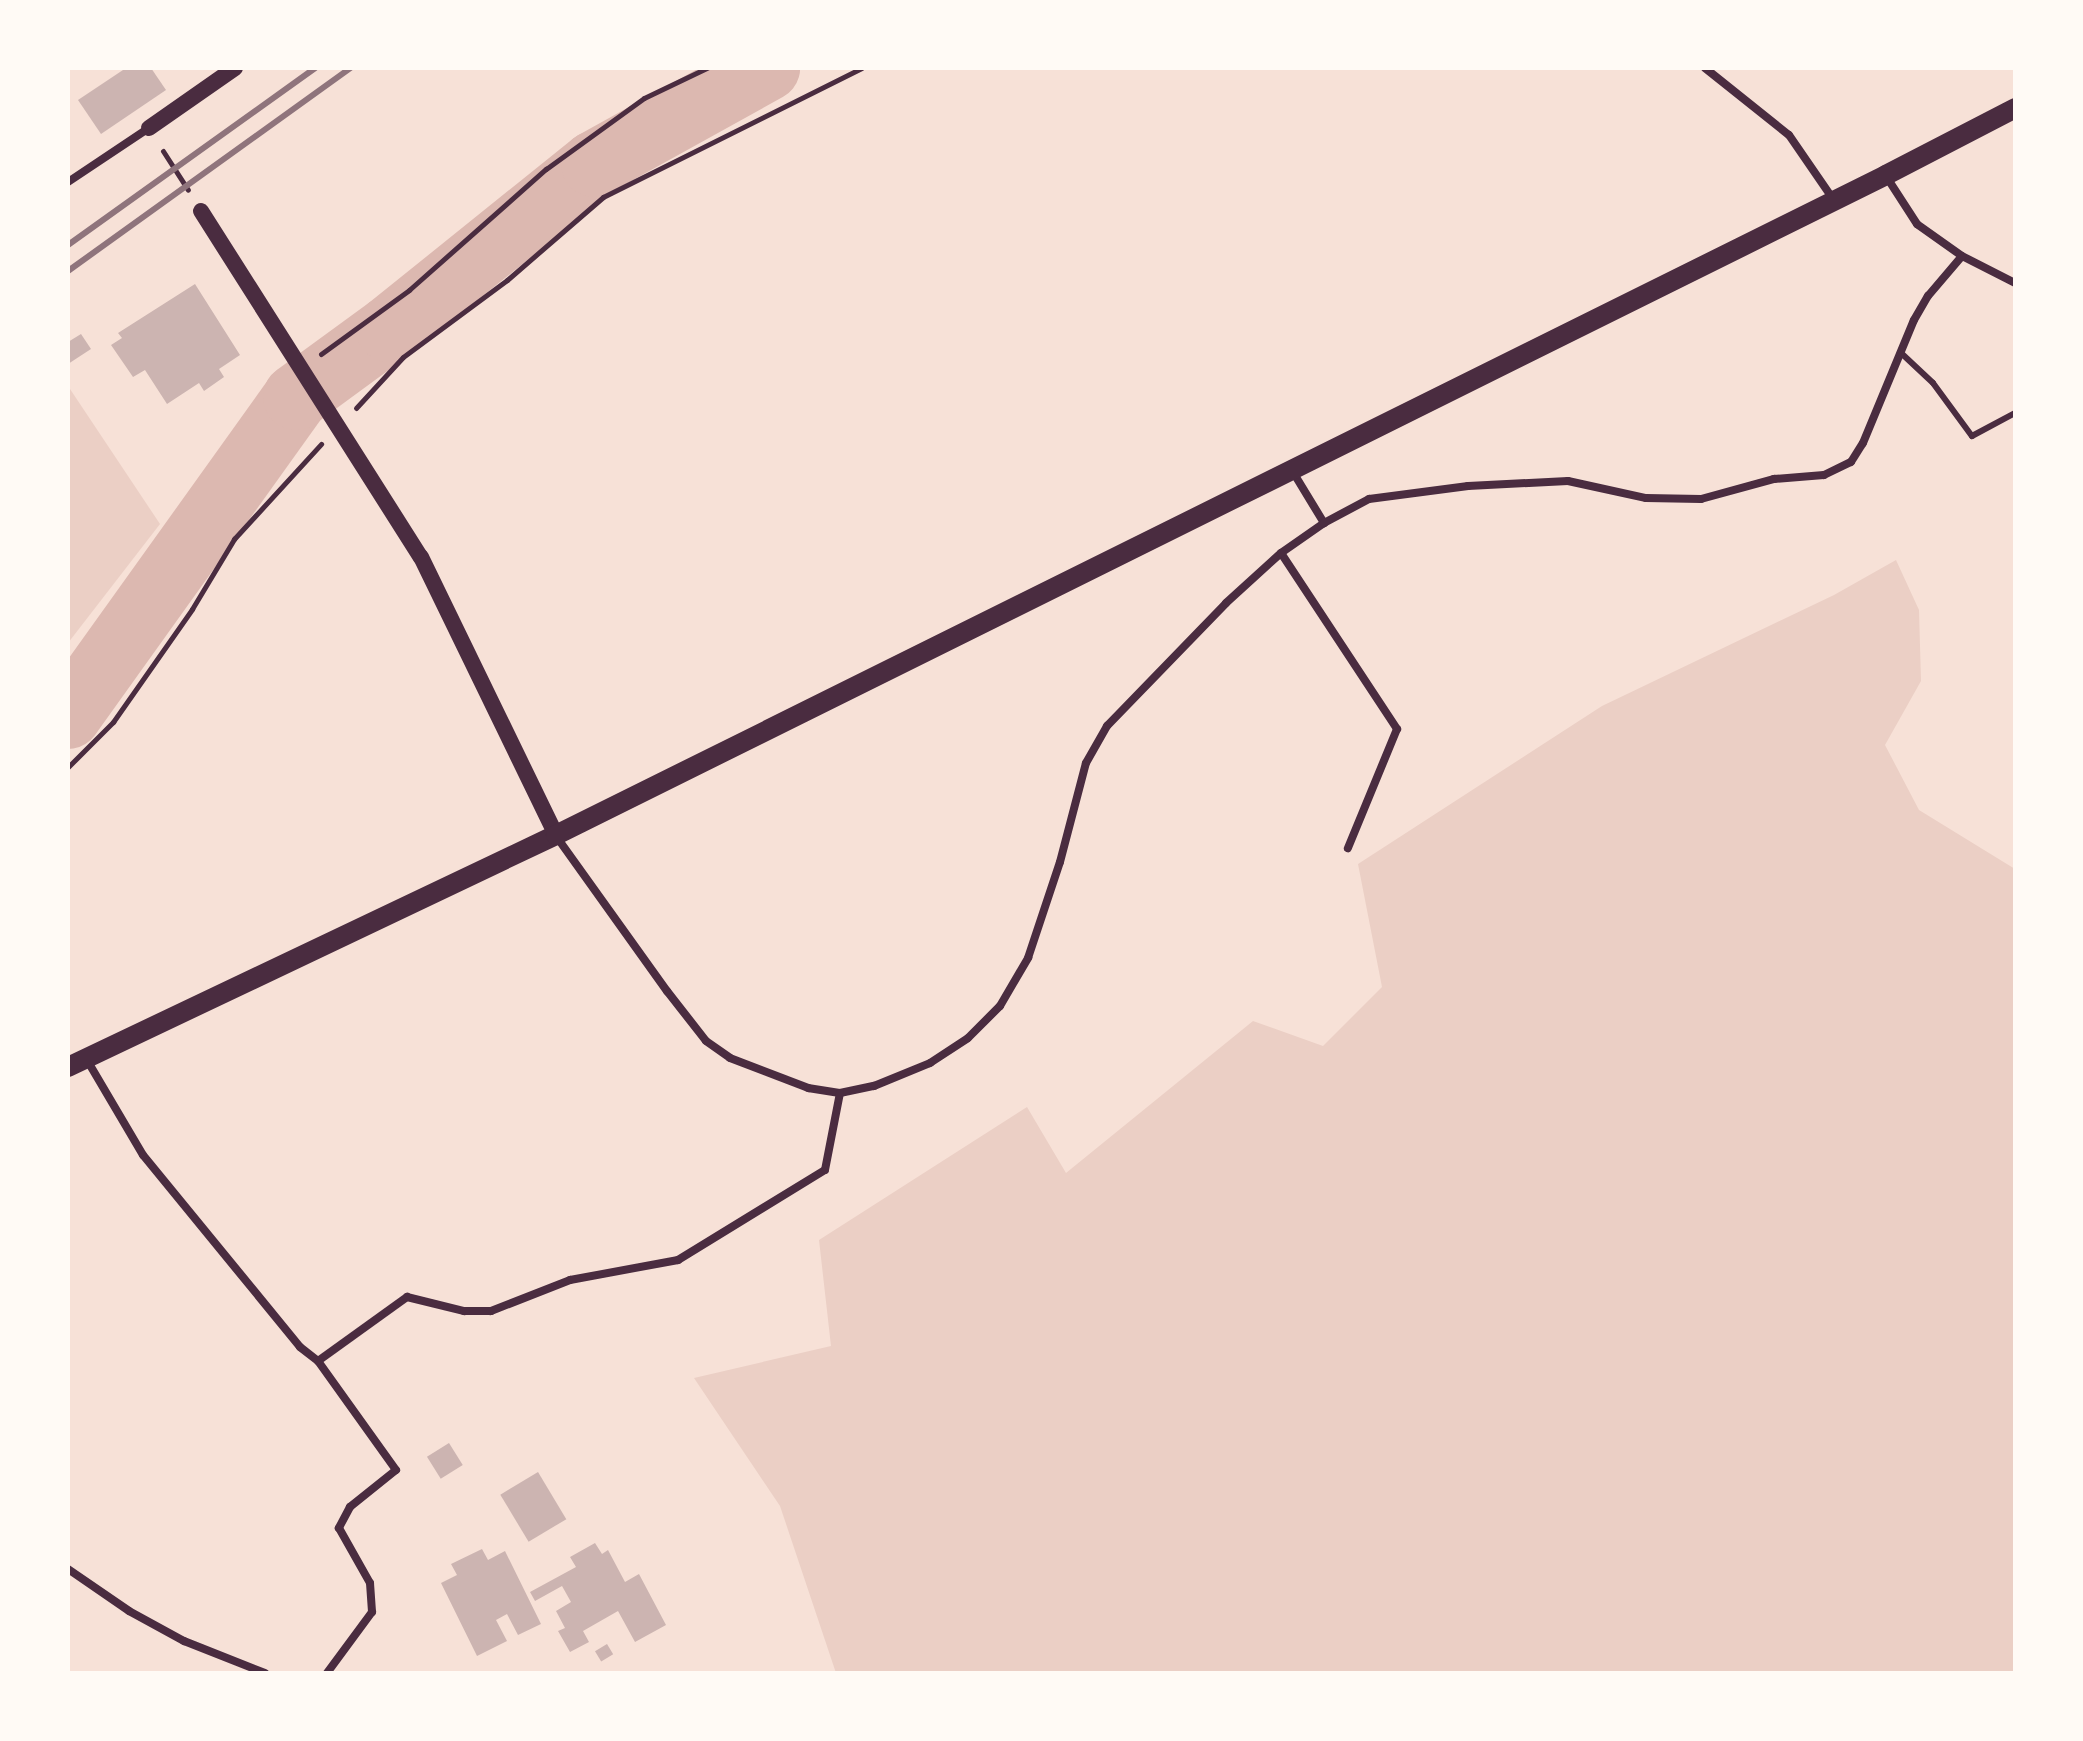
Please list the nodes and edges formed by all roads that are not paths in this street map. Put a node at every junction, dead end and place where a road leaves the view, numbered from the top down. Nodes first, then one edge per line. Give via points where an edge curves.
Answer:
1 (235, 68) edge
2 (1705, 68) edge
3 (2015, 108) edge
4 (149, 128) joint
5 (1886, 175) junction
6 (68, 182) edge
7 (1833, 199) junction
8 (201, 211) road end
9 (1962, 256) junction
10 (2015, 283) edge
11 (1900, 352) junction
12 (2015, 413) edge
13 (1292, 469) junction
14 (1324, 523) junction
15 (1281, 553) junction
16 (556, 835) junction
17 (1348, 848) dead end
18 (77, 1063) edge
19 (840, 1093) junction
20 (318, 1361) junction
21 (68, 1569) edge
22 (265, 1673) edge
23 (327, 1673) edge

1 - 4 main road
2 - 7 street via 1789,135
3 - 5 main road
4 - 6 street
5 - 7 main road
5 - 9 street via 1917,224
7 - 13 main road
8 - 16 main road via 421,557
9 - 10 street
9 - 11 street via 1928,296
11 - 12 lane via 1933,383 1972,436
11 - 14 street via 1863,443 1851,462 1824,475 1774,479 1701,499 1646,498 1568,481 1468,486 1369,499
13 - 14 street
13 - 16 main road
14 - 15 street
15 - 17 street via 1397,729
15 - 19 street via 1107,726 1086,763 1028,958 1000,1006 968,1038 930,1063 874,1086
16 - 18 main road
16 - 19 street via 610,916 706,1041 730,1058 808,1088
18 - 20 street via 143,1155 300,1347
19 - 20 street via 825,1170 678,1260 570,1280 491,1311 464,1311 407,1297
20 - 23 street via 396,1470 350,1507 339,1528 370,1583 372,1612
21 - 22 street via 184,1641

